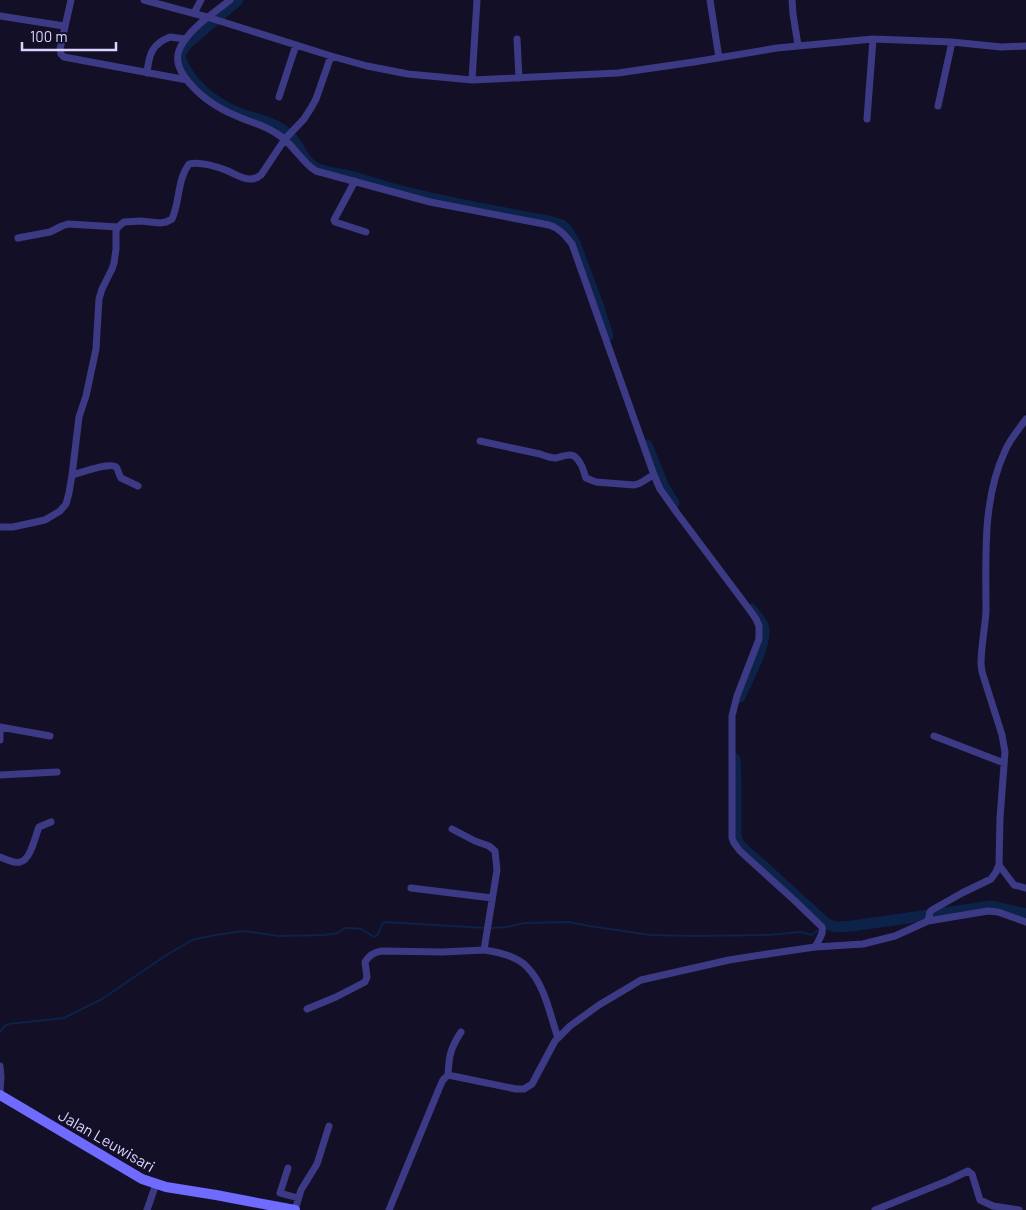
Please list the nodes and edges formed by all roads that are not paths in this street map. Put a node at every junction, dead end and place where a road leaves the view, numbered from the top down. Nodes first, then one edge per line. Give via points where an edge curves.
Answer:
1 (70, 0) edge
2 (144, 0) edge
3 (201, 0) edge
4 (230, 0) edge
5 (477, 0) edge
6 (710, 0) edge
7 (792, 0) edge
8 (194, 13) junction
9 (0, 16) edge
10 (213, 19) junction
11 (64, 26) junction
12 (185, 39) junction
13 (872, 39) junction
14 (517, 40) dead end
15 (952, 42) junction
16 (296, 45) junction
17 (798, 45) junction
18 (1026, 46) edge
19 (331, 56) junction
20 (719, 58) junction
21 (147, 73) junction
22 (519, 78) junction
23 (187, 80) junction
24 (472, 80) junction
25 (279, 97) dead end
26 (938, 106) dead end
27 (867, 119) dead end
28 (288, 136) junction
29 (355, 181) junction
30 (118, 227) junction
31 (366, 232) dead end
32 (18, 238) dead end
33 (1026, 419) edge
34 (480, 442) dead end
35 (72, 475) junction
36 (654, 475) junction
37 (138, 486) dead end
38 (0, 528) edge
39 (0, 727) edge
40 (50, 736) dead end
41 (934, 736) dead end
42 (0, 740) edge
43 (1004, 763) junction
44 (57, 772) dead end
45 (0, 775) edge
46 (51, 822) dead end
47 (452, 829) dead end
48 (0, 857) edge
49 (999, 865) junction
50 (411, 888) dead end
51 (1026, 888) edge
52 (492, 898) junction
53 (929, 917) junction
54 (1026, 922) edge
55 (815, 947) junction
56 (484, 950) junction
57 (307, 1009) dead end
58 (461, 1032) dead end
59 (558, 1038) junction
60 (0, 1066) edge
61 (448, 1075) junction
62 (0, 1091) edge
63 (0, 1096) edge
64 (329, 1126) dead end
65 (288, 1168) dead end
66 (156, 1184) junction
67 (298, 1198) junction
68 (147, 1210) edge
69 (295, 1210) edge
70 (390, 1210) edge
71 (875, 1210) edge
72 (1019, 1210) edge

1 - 11 street
2 - 8 street
3 - 8 street
4 - 10 street
5 - 24 street
6 - 20 street
7 - 17 street
8 - 10 street
9 - 11 street
10 - 12 street via 193,30
10 - 16 street
11 - 21 street via 60,49 64,57
12 - 21 street via 170,37 156,45 149,57
12 - 23 street via 179,50 178,68
13 - 15 street
13 - 17 street
13 - 27 street
14 - 22 street
15 - 18 street
15 - 26 street
16 - 19 street
16 - 25 street
17 - 20 street
19 - 24 street via 389,70
19 - 28 street via 316,99
20 - 22 street via 618,73
21 - 23 street
22 - 24 street
23 - 28 street via 215,106
28 - 29 street via 316,171
28 - 30 street via 262,175 243,178 194,162 182,176 172,219 166,222 124,222
29 - 31 street via 334,220
29 - 36 street via 430,202 554,226 562,232 572,244
30 - 32 street via 68,224 50,232
30 - 35 street via 114,263 99,298 96,349 79,417
33 - 43 street via 1006,449 995,481 986,551 986,614 981,664 1004,744
34 - 36 street via 550,458 572,455 581,464 586,478 596,482 638,485
35 - 37 street via 114,466 121,478
35 - 38 street via 66,504 60,511 38,522
36 - 55 street via 660,489 759,626 759,639 732,716 732,838 740,851 822,927
39 - 40 street
39 - 42 street
41 - 43 street
43 - 49 street
44 - 45 street
46 - 48 street via 40,827 30,853 23,861 17,863
47 - 52 street via 495,851 497,870
49 - 51 street via 1014,885
49 - 53 street via 991,879 932,910
50 - 52 street
52 - 56 street
53 - 54 street via 988,911
53 - 55 street via 895,936 863,944
55 - 59 street via 729,960 641,980 599,1005
56 - 57 street via 378,952 365,962 365,982
56 - 59 street via 516,958 528,968 544,993
58 - 61 street via 449,1057
59 - 61 street via 532,1084 524,1089
60 - 62 street
61 - 70 street via 441,1084
63 - 66 main road, Jalan Leuwisari via 126,1171
64 - 67 street via 317,1164
65 - 67 street via 280,1192
66 - 68 street
66 - 69 main road, Jalan Leuwisari
67 - 69 street
71 - 72 street via 968,1171 972,1174 980,1200 993,1206

